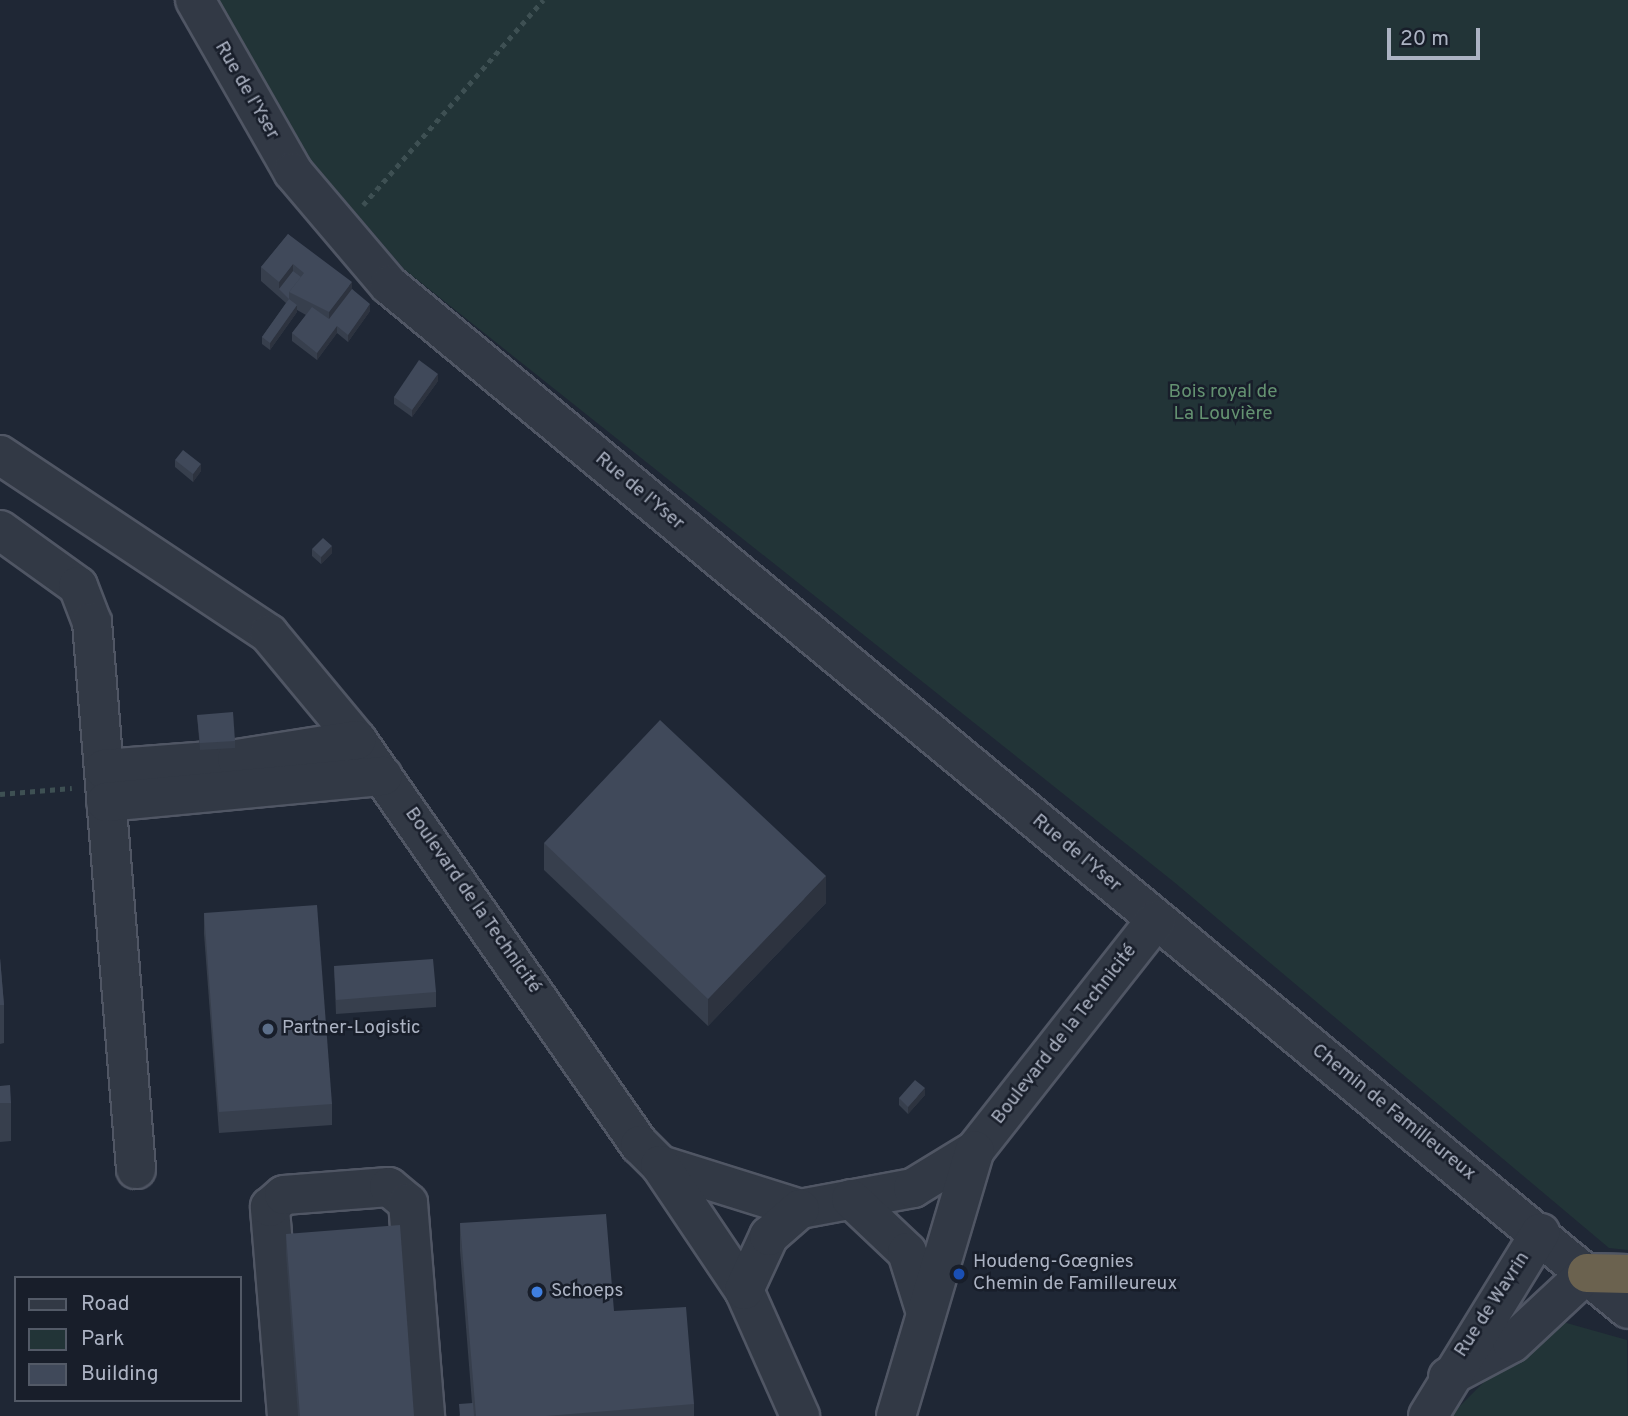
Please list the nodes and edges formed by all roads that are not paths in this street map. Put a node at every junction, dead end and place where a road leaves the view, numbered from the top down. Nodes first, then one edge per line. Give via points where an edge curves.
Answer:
1 (195, 0) edge
2 (0, 455) edge
3 (0, 530) edge
4 (357, 740) junction
5 (383, 776) junction
6 (105, 786) junction
7 (1156, 920) junction
8 (975, 1150) junction
9 (660, 1165) junction
10 (136, 1169) dead end
11 (851, 1199) junction
12 (800, 1209) junction
13 (1540, 1233) junction
14 (1587, 1273) junction
15 (1628, 1274) edge
16 (744, 1290) junction
17 (1628, 1309) edge
18 (926, 1313) junction
19 (1446, 1378) junction
20 (287, 1416) edge
21 (425, 1416) edge
22 (800, 1416) edge
23 (896, 1416) edge
24 (1428, 1416) edge

1 - 7 street, Rue de l'Yser via 293,172 389,285
2 - 4 street, Boulevard de la Technicité via 269,635
3 - 6 street via 78,586 88,603
4 - 5 street, Boulevard de la Technicité
4 - 6 street
5 - 6 street
5 - 9 street, Boulevard de la Technicité via 640,1145
6 - 10 street
7 - 8 street, Boulevard de la Technicité
7 - 13 street, Chemin de Familleureux
8 - 11 street, Boulevard de la Technicité via 913,1188
8 - 18 street, Boulevard de la Technicité
9 - 12 street, Boulevard de la Technicité
9 - 16 street
11 - 12 street, Boulevard de la Technicité
11 - 18 street via 907,1252
12 - 16 street via 769,1236
13 - 14 street, Chemin de Familleureux
13 - 19 street, Rue de Wavrin
14 - 15 highway
14 - 17 street, Chemin de Familleureux
14 - 19 street, Rue de Wavrin via 1512,1343
16 - 22 street
18 - 23 street, Boulevard de la Technicité
19 - 24 street, Rue de Wavrin
20 - 21 street via 270,1207 284,1195 389,1187 408,1202

